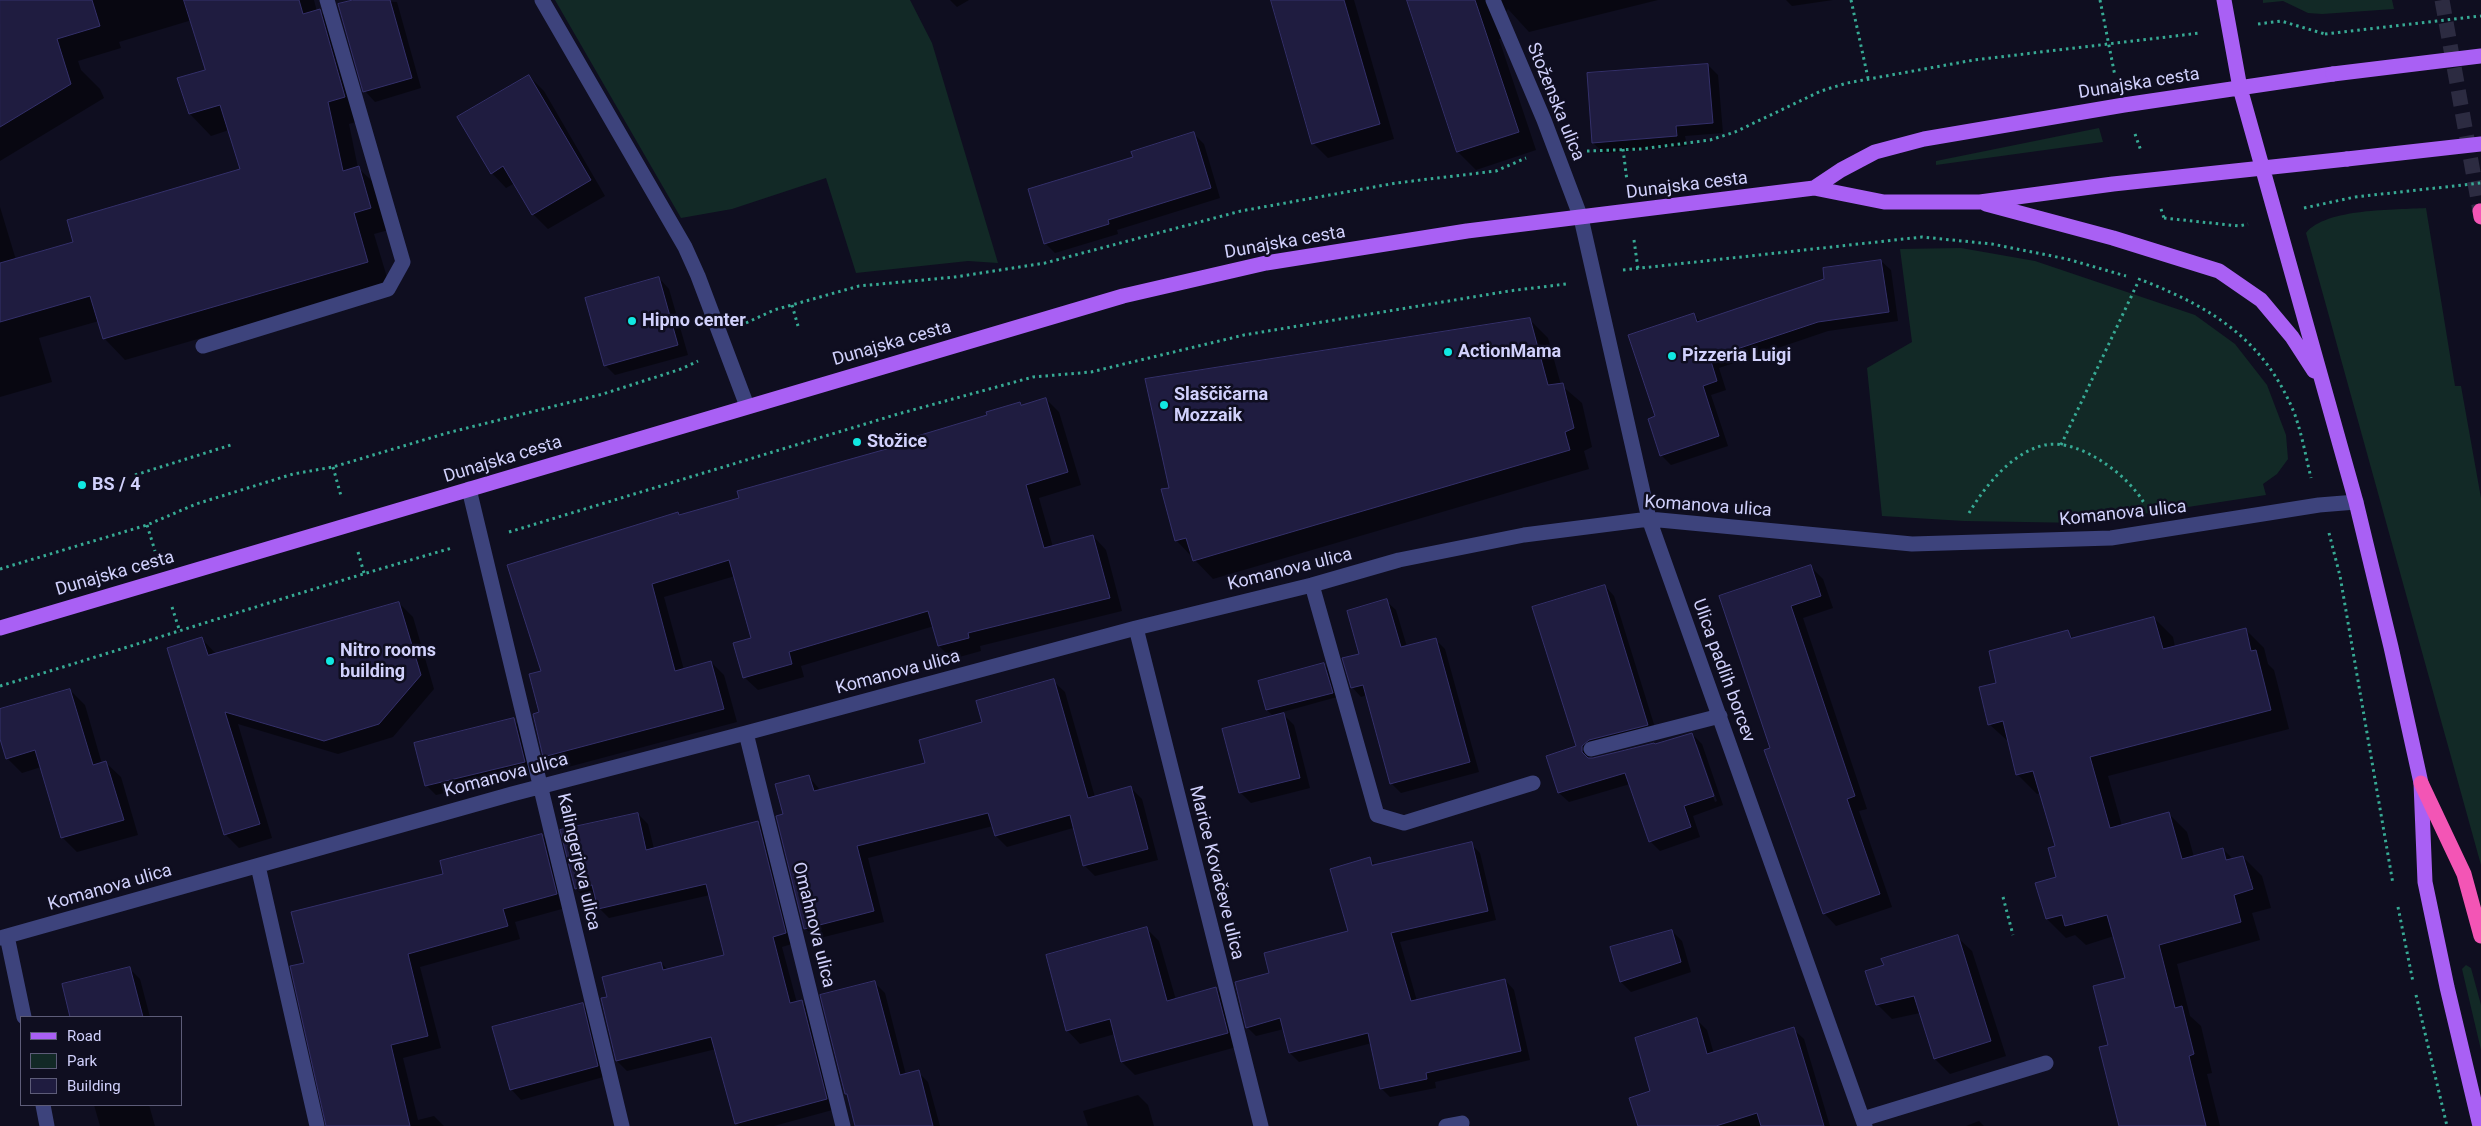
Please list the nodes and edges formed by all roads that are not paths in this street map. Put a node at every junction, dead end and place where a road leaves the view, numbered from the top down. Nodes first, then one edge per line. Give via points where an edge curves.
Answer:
1 (327, 0) edge
2 (542, 0) edge
3 (1493, 0) edge
4 (2224, 0) edge
5 (2481, 56) edge
6 (2240, 88) junction
7 (2481, 144) edge
8 (2261, 166) junction
9 (1814, 188) junction
10 (1980, 202) junction
11 (1581, 218) junction
12 (203, 346) dead end
13 (2322, 382) junction
14 (746, 406) junction
15 (469, 490) junction
16 (2356, 502) junction
17 (1649, 519) junction
18 (1312, 585) junction
19 (0, 628) edge
20 (1136, 628) junction
21 (1720, 716) junction
22 (746, 733) junction
23 (1592, 749) dead end
24 (1533, 783) dead end
25 (2421, 783) junction
26 (541, 786) junction
27 (258, 866) junction
28 (2481, 936) edge
29 (3, 937) edge
30 (24, 1016) edge
31 (2046, 1063) dead end
32 (43, 1106) edge
33 (1864, 1122) edge
34 (1462, 1123) dead end
35 (47, 1126) edge
36 (317, 1126) edge
37 (622, 1126) edge
38 (844, 1126) edge
39 (1261, 1126) edge
40 (1446, 1126) edge
41 (2480, 1126) edge

1 - 12 street via 403,262 388,289
2 - 14 street via 684,247
3 - 11 street, Stoženska ulica
4 - 6 main road
5 - 6 main road, Dunajska cesta, bridge
6 - 8 main road
6 - 9 main road, Dunajska cesta via 1924,139 1875,152
7 - 8 main road, Dunajska cesta, bridge
8 - 10 main road, Dunajska cesta
8 - 13 main road
9 - 10 main road, Dunajska cesta via 1884,202
9 - 11 main road, Dunajska cesta
10 - 13 main road via 2220,271 2261,300 2292,337
11 - 14 main road, Dunajska cesta via 1466,231 1266,263 1123,296
11 - 17 street, Ulica padlih borcev
13 - 16 main road
14 - 15 main road, Dunajska cesta
15 - 19 main road, Dunajska cesta
15 - 26 street, Kalingerjeva ulica
16 - 17 street, Komanova ulica via 2111,538 1954,544 1912,544
16 - 25 main road
17 - 18 street, Komanova ulica via 1524,535 1399,560
17 - 21 street, Ulica padlih borcev
18 - 20 street, Komanova ulica
18 - 24 street via 1377,815 1404,823
20 - 22 street, Komanova ulica
20 - 39 street, Marice Kovačeve ulica
21 - 23 street
21 - 33 street, Ulica padlih borcev
22 - 26 street, Komanova ulica
22 - 38 street, Omahnova ulica
25 - 28 highway via 2464,874
25 - 41 main road via 2425,882
26 - 27 street, Komanova ulica
26 - 37 street, Kalingerjeva ulica
27 - 29 street, Komanova ulica
27 - 36 street
29 - 30 street
31 - 33 street
32 - 35 street
34 - 40 street

